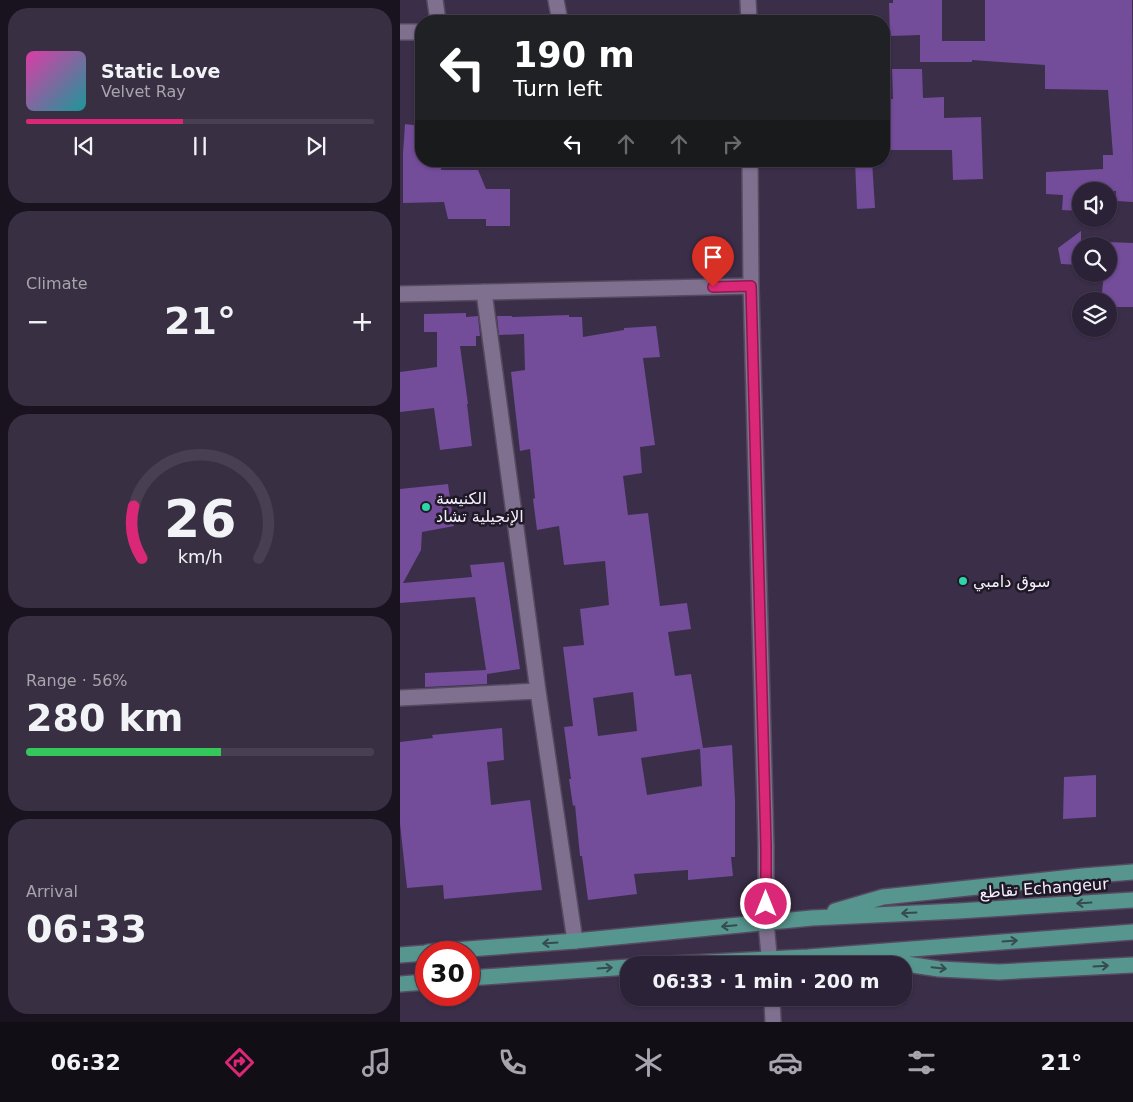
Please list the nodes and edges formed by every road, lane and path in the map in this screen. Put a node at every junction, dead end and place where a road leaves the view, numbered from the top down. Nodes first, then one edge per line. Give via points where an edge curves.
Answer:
1 (435, 0) edge
2 (556, 0) edge
3 (748, 0) edge
4 (437, 15) edge
5 (559, 15) edge
6 (749, 15) edge
7 (400, 32) edge
8 (415, 32) edge
9 (750, 167) edge
10 (751, 286) junction
11 (484, 292) junction
12 (400, 294) edge
13 (538, 691) junction
14 (400, 698) edge
15 (1133, 872) edge
16 (1133, 900) edge
17 (812, 918) junction
18 (766, 923) junction
19 (1133, 932) edge
20 (575, 941) junction
21 (480, 949) edge
22 (415, 954) edge
23 (838, 954) junction
24 (400, 955) edge
25 (769, 956) edge
26 (821, 956) edge
27 (1133, 965) edge
28 (620, 967) edge
29 (480, 977) edge
30 (415, 983) edge
31 (400, 984) edge
32 (773, 1006) edge
33 (774, 1022) edge

1 - 4 street
2 - 5 street
3 - 6 street
7 - 8 street
9 - 10 street
10 - 11 street
10 - 18 street
11 - 12 street
11 - 13 street
13 - 14 street
13 - 20 street
15 - 17 main road via 883,897
16 -> 17 main road, تقاطع Echangeur
17 - 18 main road
18 -> 20 main road
18 - 25 street
23 -> 19 main road
20 -> 21 main road
22 - 24 main road
23 - 26 main road
23 -> 27 main road via 940,969 999,972
29 -> 28 main road
30 - 31 main road
32 - 33 street

